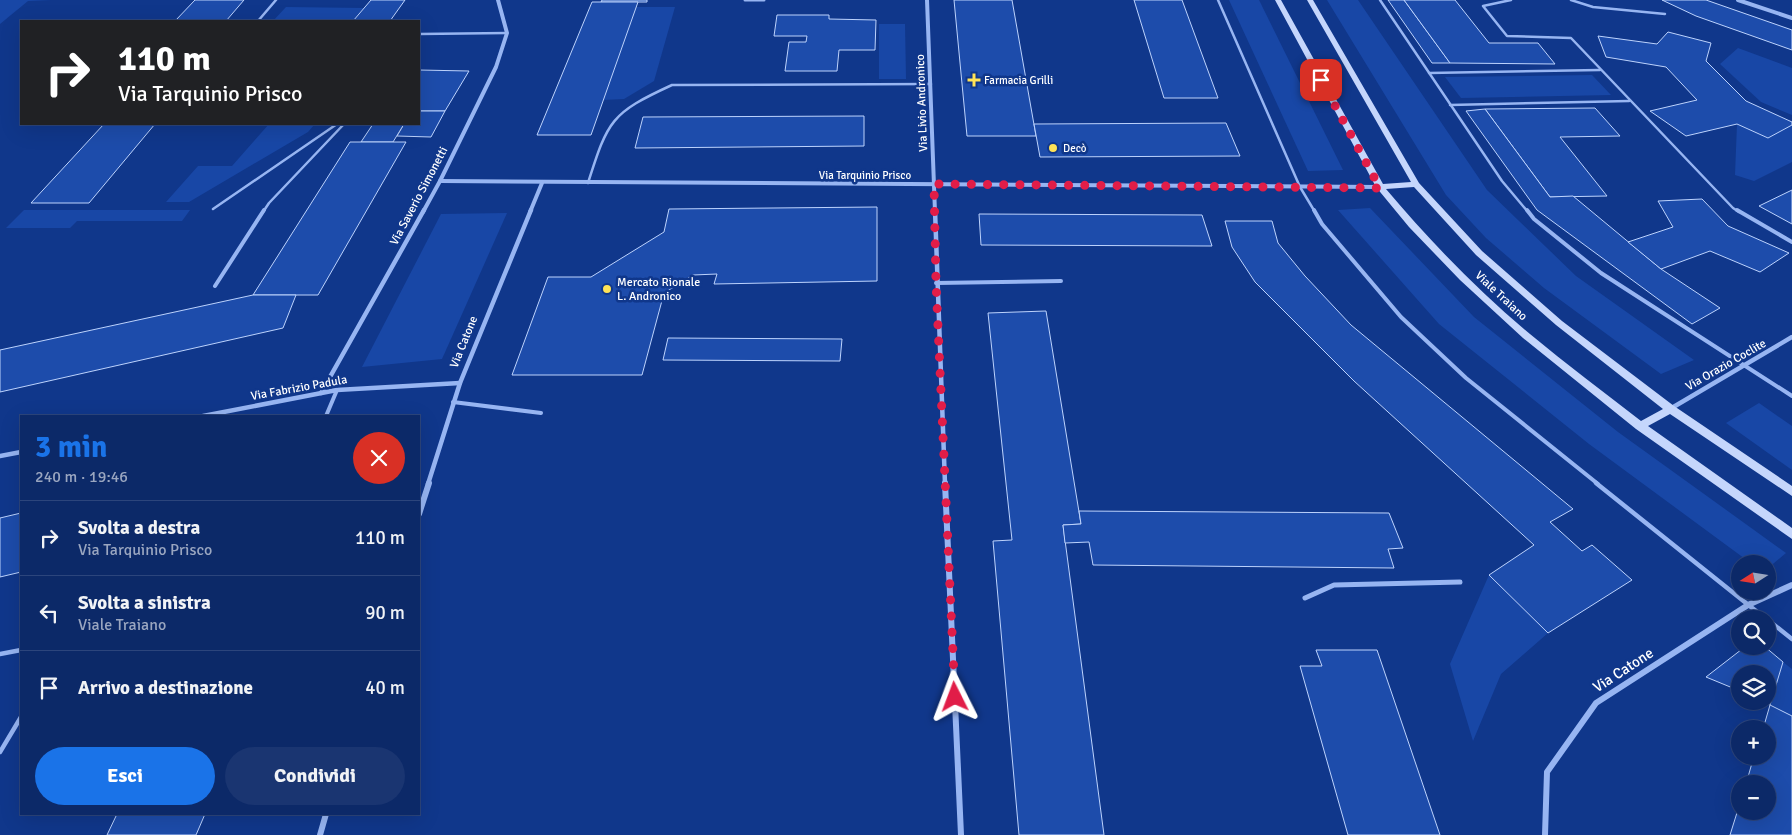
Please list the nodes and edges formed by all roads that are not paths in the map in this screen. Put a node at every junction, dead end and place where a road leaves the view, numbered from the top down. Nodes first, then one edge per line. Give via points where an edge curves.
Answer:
1 (276, 0) edge
2 (498, 0) edge
3 (745, 0) edge
4 (764, 0) edge
5 (927, 0) edge
6 (1218, 0) edge
7 (1278, 0) edge
8 (1310, 0) edge
9 (1380, 0) edge
10 (1511, 0) edge
11 (1571, 0) edge
12 (1738, 0) edge
13 (1665, 14) dead end
14 (1792, 18) edge
15 (259, 20) edge
16 (507, 33) junction
17 (420, 34) edge
18 (1600, 70) junction
19 (1429, 73) junction
20 (931, 84) junction
21 (1630, 101) junction
22 (1450, 105) junction
23 (336, 125) edge
24 (343, 125) edge
25 (440, 181) junction
26 (542, 183) junction
27 (588, 184) junction
28 (934, 184) junction
29 (1416, 184) junction
30 (1300, 187) junction
31 (1380, 188) junction
32 (213, 209) dead end
33 (1792, 242) edge
34 (1061, 281) dead end
35 (936, 283) junction
36 (215, 286) dead end
37 (1792, 337) edge
38 (1744, 366) junction
39 (460, 383) junction
40 (337, 390) junction
41 (321, 393) junction
42 (1792, 396) edge
43 (453, 402) junction
44 (1670, 409) junction
45 (541, 413) dead end
46 (208, 415) edge
47 (326, 415) edge
48 (1640, 426) junction
49 (20, 452) edge
50 (0, 456) edge
51 (1792, 492) edge
52 (420, 511) edge
53 (1792, 534) edge
54 (1460, 582) dead end
55 (1792, 585) edge
56 (1305, 598) dead end
57 (1748, 605) junction
58 (1755, 610) edge
59 (1776, 626) edge
60 (1792, 639) edge
61 (20, 650) edge
62 (0, 654) edge
63 (20, 719) edge
64 (0, 752) edge
65 (326, 815) edge
66 (320, 835) edge
67 (961, 835) edge
68 (1545, 835) edge

1 - 15 lane
2 - 16 street
3 - 4 street
5 - 20 street, Via Livio Andronico
6 - 30 lane
7 - 31 main road, Viale Traiano
8 - 29 main road, Viale Traiano
9 - 19 lane
10 - 18 lane via 1483,6 1507,36 1571,38
11 - 13 lane via 1601,8
12 - 14 street
16 - 17 lane
16 - 25 street, Via Saverio Simonetti via 496,67
18 - 19 lane
18 - 21 lane
19 - 22 lane
20 - 27 lane via 672,85 634,103 615,118 604,135
20 - 28 street, Via Livio Andronico
21 - 22 lane
21 - 33 lane via 1733,208
22 - 38 lane via 1502,181 1534,219 1601,273
23 - 32 lane
24 - 36 lane via 269,203
25 - 26 street, Via Tarquinio Prisco
25 - 41 street, Via Saverio Simonetti
26 - 27 street, Via Tarquinio Prisco
26 - 39 street, Via Catone
27 - 28 street, Via Tarquinio Prisco
28 - 30 street, Via Tarquinio Prisco
28 - 35 street, Via Livio Andronico
29 - 31 main road
29 - 44 main road, Viale Traiano via 1479,253 1559,323
30 - 31 street, Via Tarquinio Prisco
30 - 57 lane via 1322,224 1401,317 1466,378
31 - 48 main road, Viale Traiano via 1463,278 1526,336
34 - 35 lane
35 - 67 street, Via Livio Andronico
37 - 38 street, Via Orazio Coclite
38 - 42 lane
38 - 44 street, Via Orazio Coclite
39 - 40 street, Via Fabrizio Padula
39 - 43 street, Via Catone
40 - 41 street, Via Fabrizio Padula
40 - 47 lane
41 - 46 street, Via Fabrizio Padula
43 - 45 lane
43 - 52 street, Via Catone
44 - 48 main road
44 - 51 main road, Viale Traiano
48 - 53 main road, Viale Traiano
49 - 50 street
54 - 56 street via 1334,585
55 - 57 street, Via Catone
57 - 58 lane
57 - 68 street, Via Catone via 1596,704 1547,772
59 - 60 lane
61 - 62 lane
63 - 64 lane
65 - 66 street

